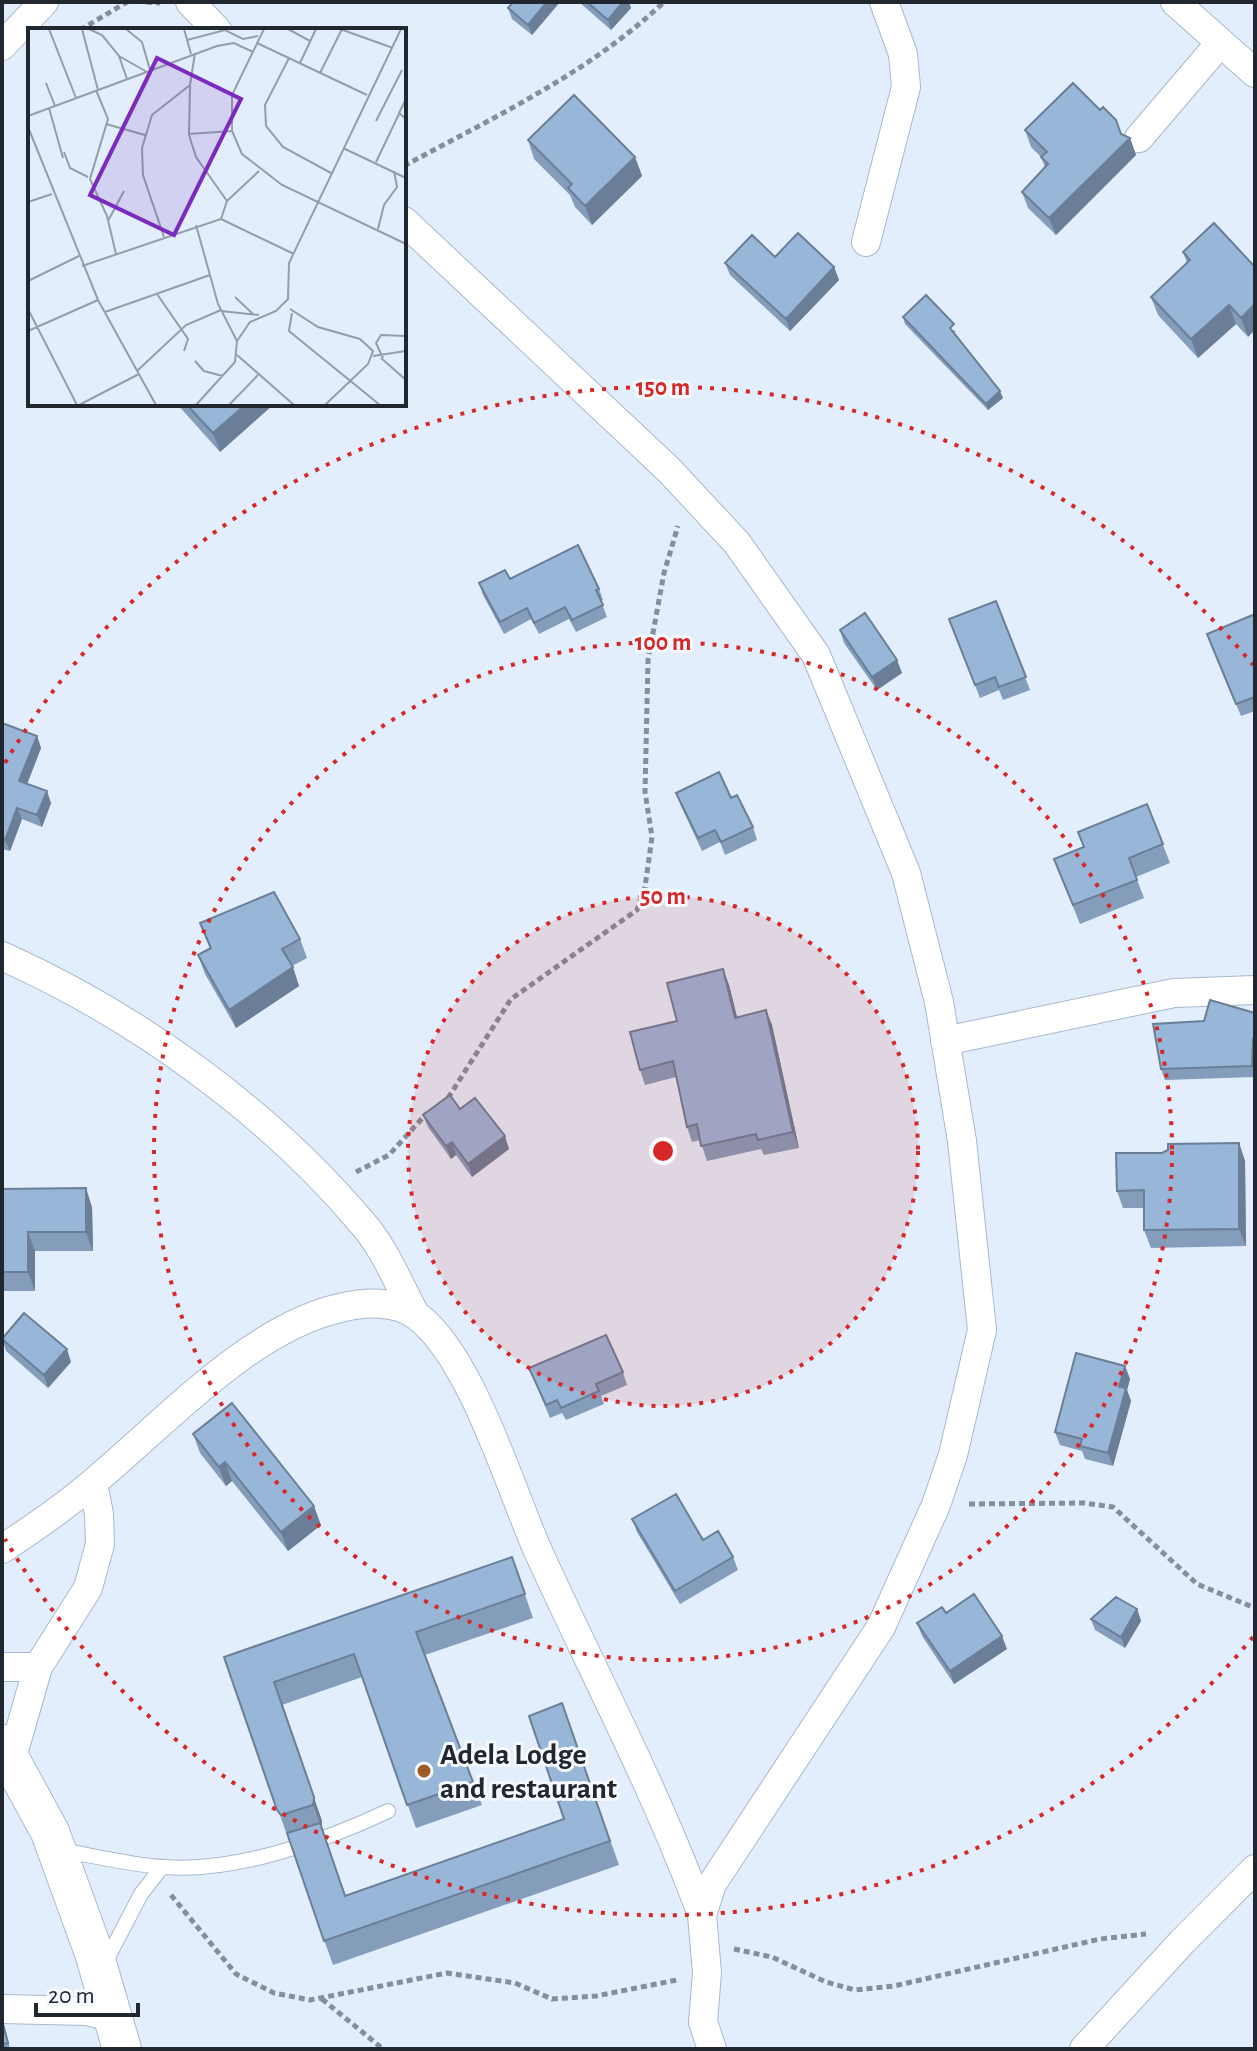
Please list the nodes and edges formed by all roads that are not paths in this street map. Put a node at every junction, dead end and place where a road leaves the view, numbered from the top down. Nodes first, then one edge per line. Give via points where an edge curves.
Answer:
1 (44, 2) edge
2 (190, 2) edge
3 (884, 2) edge
4 (1175, 2) edge
5 (1200, 11) edge
6 (215, 28) edge
7 (1220, 43) junction
8 (2, 46) edge
9 (1255, 73) edge
10 (1139, 138) dead end
11 (406, 223) edge
12 (866, 242) dead end
13 (2, 956) edge
14 (1255, 990) edge
15 (945, 1041) junction
16 (415, 1314) junction
17 (93, 1483) junction
18 (2, 1549) edge
19 (2, 1667) edge
20 (38, 1667) junction
21 (7, 1752) edge
22 (388, 1811) dead end
23 (56, 1849) junction
24 (1255, 1869) edge
25 (158, 1872) junction
26 (702, 1915) junction
27 (101, 1975) junction
28 (2, 2009) edge
29 (118, 2034) edge
30 (712, 2049) edge
31 (1084, 2049) edge

1 - 8 street
2 - 6 street
3 - 12 street via 903,54 906,87
4 - 5 street
5 - 7 street
7 - 9 street
7 - 10 street
11 - 15 street via 688,490 737,543 816,655 906,873
13 - 16 street via 110,1011 200,1071 365,1226
14 - 15 street via 1174,993
15 - 26 street via 962,1141 982,1330 953,1455 881,1627 712,1884
16 - 17 street via 376,1303 340,1308 266,1340
16 - 26 street via 437,1336 470,1390 573,1627 677,1846
17 - 18 street
17 - 20 street via 100,1544 88,1588
19 - 20 street
20 - 21 street
21 - 23 street
22 - 25 lane via 299,1846
23 - 25 lane
23 - 27 street
24 - 31 street
25 - 27 lane via 116,1938
26 - 30 street via 707,1973 703,2022
27 - 29 street
28 - 29 street via 87,2011

